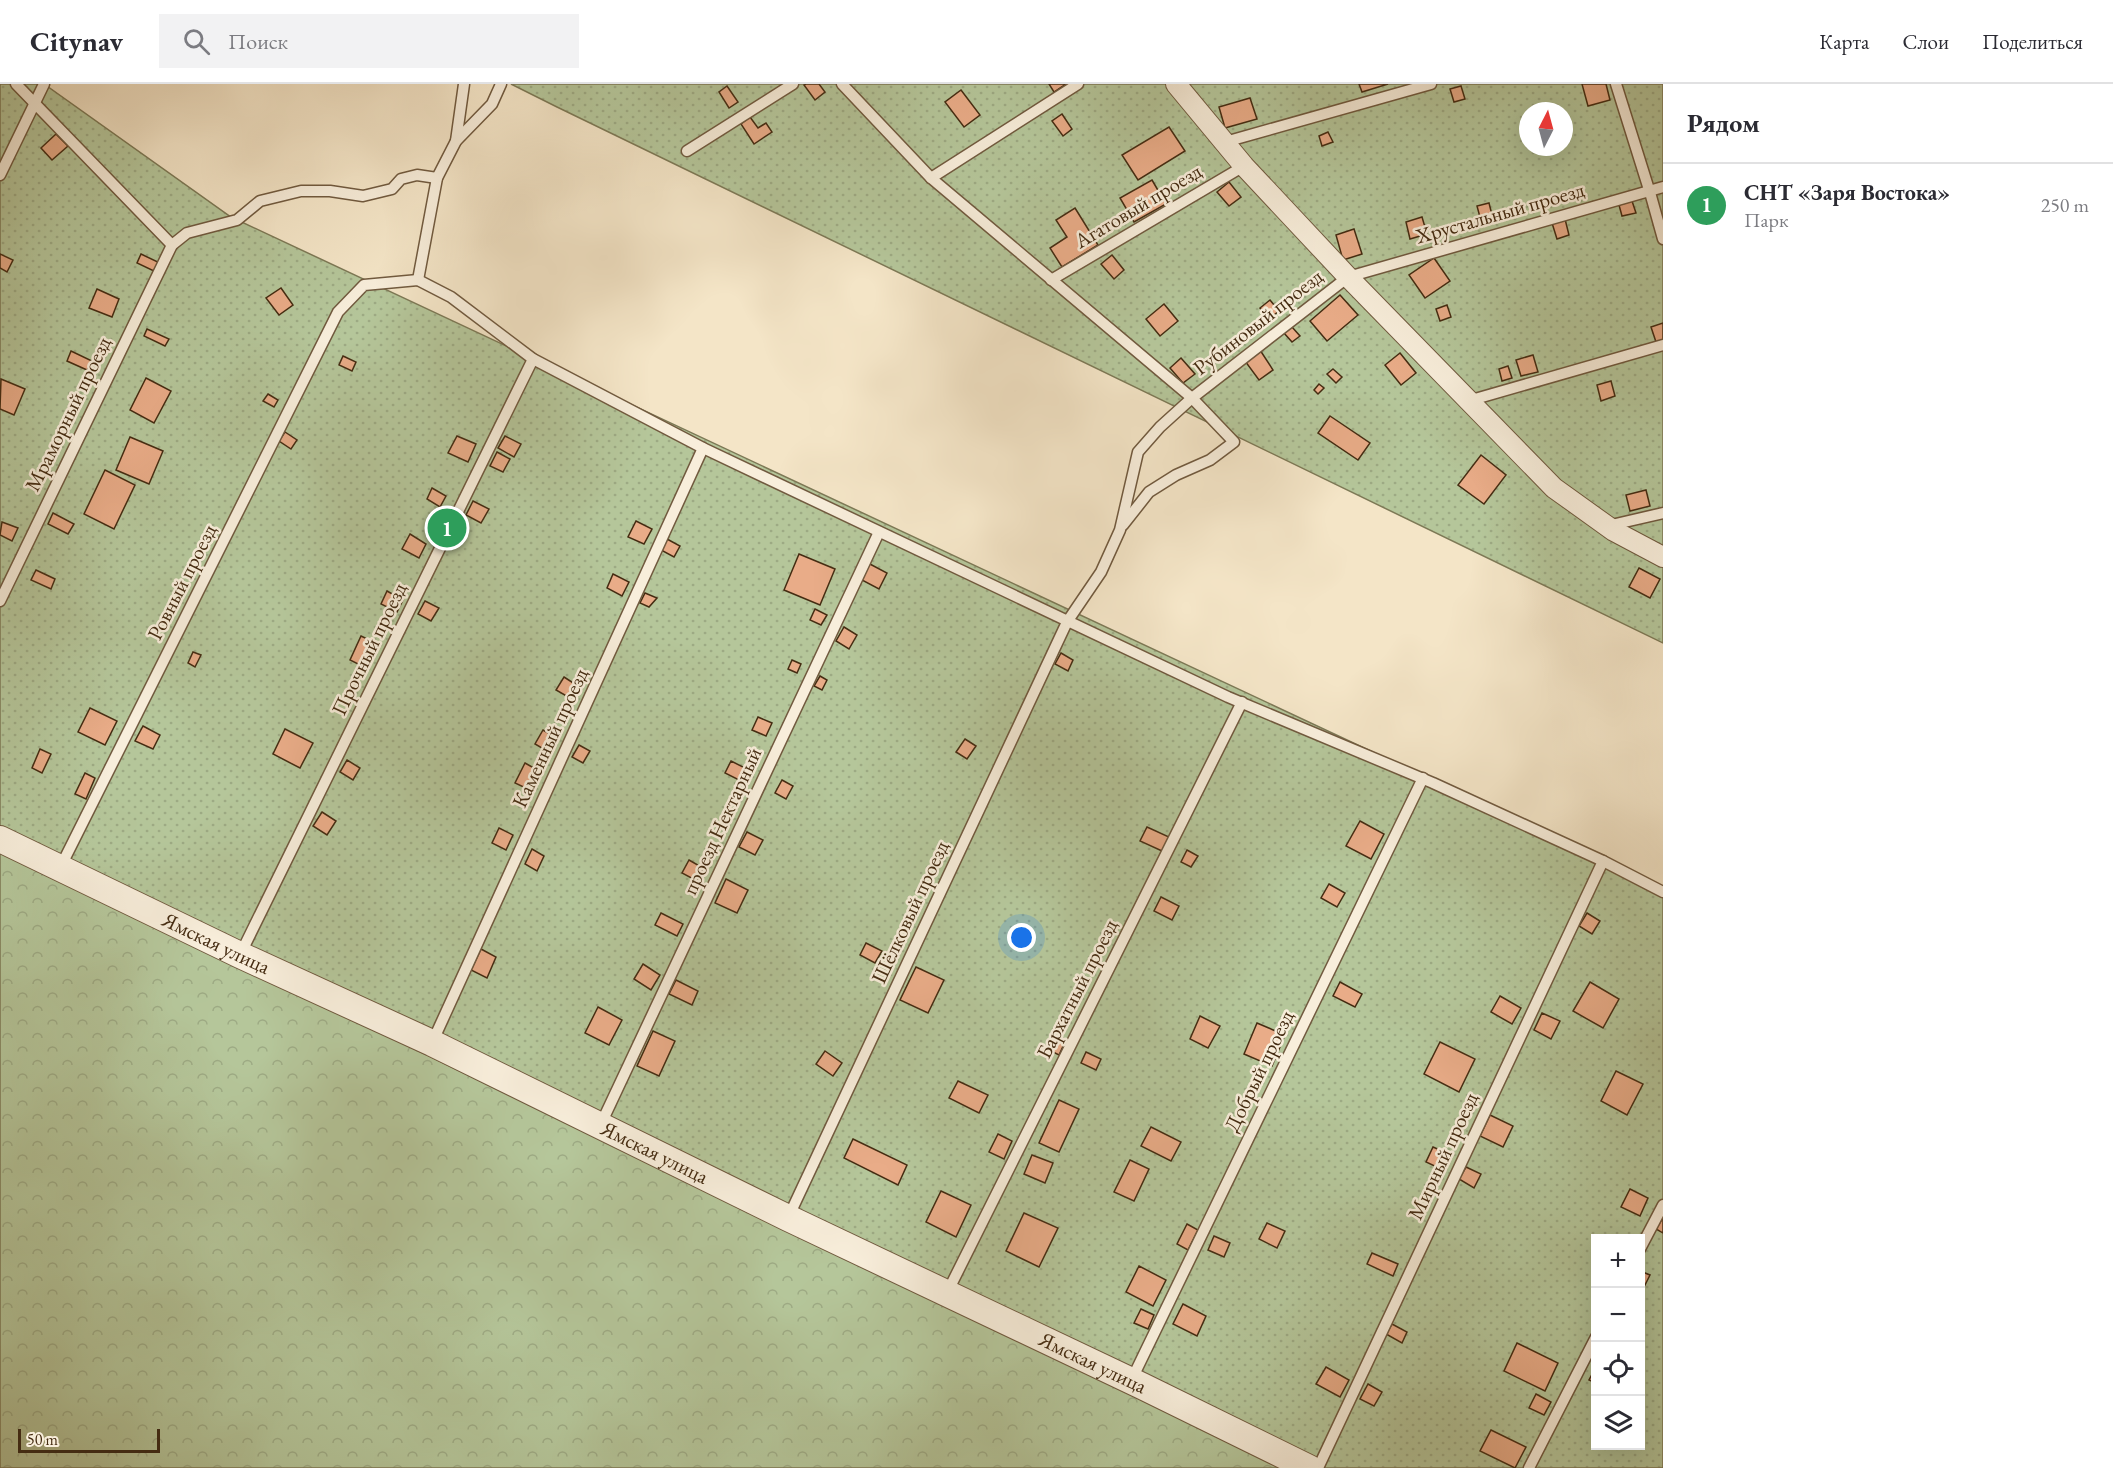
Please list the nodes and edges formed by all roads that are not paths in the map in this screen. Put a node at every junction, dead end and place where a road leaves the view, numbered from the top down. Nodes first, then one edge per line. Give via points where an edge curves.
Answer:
1 (16, 84) edge
2 (44, 84) edge
3 (464, 84) edge
4 (501, 84) edge
5 (793, 84) edge
6 (842, 84) edge
7 (1078, 84) edge
8 (1176, 84) edge
9 (1431, 84) edge
10 (1616, 84) edge
11 (34, 102) junction
12 (456, 141) junction
13 (1225, 142) junction
14 (687, 151) dead end
15 (1244, 166) junction
16 (0, 175) edge
17 (437, 178) junction
18 (931, 178) junction
19 (1663, 187) edge
20 (1650, 190) junction
21 (1663, 239) edge
22 (172, 245) junction
23 (1348, 277) junction
24 (418, 280) junction
25 (1052, 280) junction
26 (1663, 345) edge
27 (533, 359) junction
28 (1192, 398) junction
29 (1468, 401) junction
30 (703, 448) junction
31 (1663, 513) edge
32 (1607, 526) junction
33 (1120, 530) junction
34 (879, 532) junction
35 (1663, 556) edge
36 (0, 601) edge
37 (1067, 622) junction
38 (1242, 702) junction
39 (1423, 778) junction
40 (0, 839) edge
41 (1603, 861) junction
42 (60, 868) junction
43 (1663, 892) edge
44 (240, 955) junction
45 (432, 1043) junction
46 (600, 1126) junction
47 (1663, 1205) edge
48 (788, 1218) junction
49 (1645, 1241) edge
50 (947, 1293) junction
51 (1593, 1342) edge
52 (1131, 1381) junction
53 (1309, 1468) edge
54 (1318, 1468) edge
55 (1529, 1468) edge

1 - 11 lane
2 - 11 lane
3 - 12 lane
4 - 12 lane via 492,104
5 - 14 lane
6 - 18 lane
7 - 18 lane
8 - 13 street
9 - 13 lane
10 - 20 lane
11 - 16 lane
11 - 22 lane
12 - 17 lane
13 - 15 street
15 - 23 street
15 - 25 lane, Агатовый проезд
17 - 22 lane via 417,175 401,179 392,189 363,196 301,191 260,201 237,220 187,233
17 - 24 lane
18 - 25 lane
19 - 20 lane, Хрустальный проезд
20 - 21 lane
20 - 23 lane, Хрустальный проезд
22 - 36 lane, Мраморный проезд
23 - 28 lane, Рубиновый проезд
23 - 29 street
24 - 27 lane via 451,297
24 - 42 lane, Ровный проезд via 364,285 338,312
25 - 28 lane
26 - 29 lane
27 - 30 lane
27 - 44 lane, Прочный проезд
28 - 33 lane, Рубиновый проезд via 1138,452
28 - 33 lane via 1234,442 1210,460 1149,492
29 - 32 street via 1554,488
30 - 34 lane
30 - 45 lane, Каменный проезд
31 - 32 lane
32 - 35 street
33 - 37 lane, Шёлковый проезд via 1101,572
34 - 37 lane
34 - 46 lane, проезд Нектарный
37 - 38 lane
37 - 48 lane, Шёлковый проезд
38 - 39 lane
38 - 50 lane, Бархатный проезд
39 - 41 lane
39 - 52 lane, Добрый проезд
40 - 42 street, Ямская улица
41 - 43 lane
41 - 54 lane, Мирный проезд
42 - 44 street, Ямская улица
44 - 45 street, Ямская улица
45 - 46 street, Ямская улица
46 - 48 street, Ямская улица
47 - 49 lane
48 - 50 street, Ямская улица
50 - 52 street, Ямская улица
51 - 55 lane
52 - 53 street, Ямская улица

